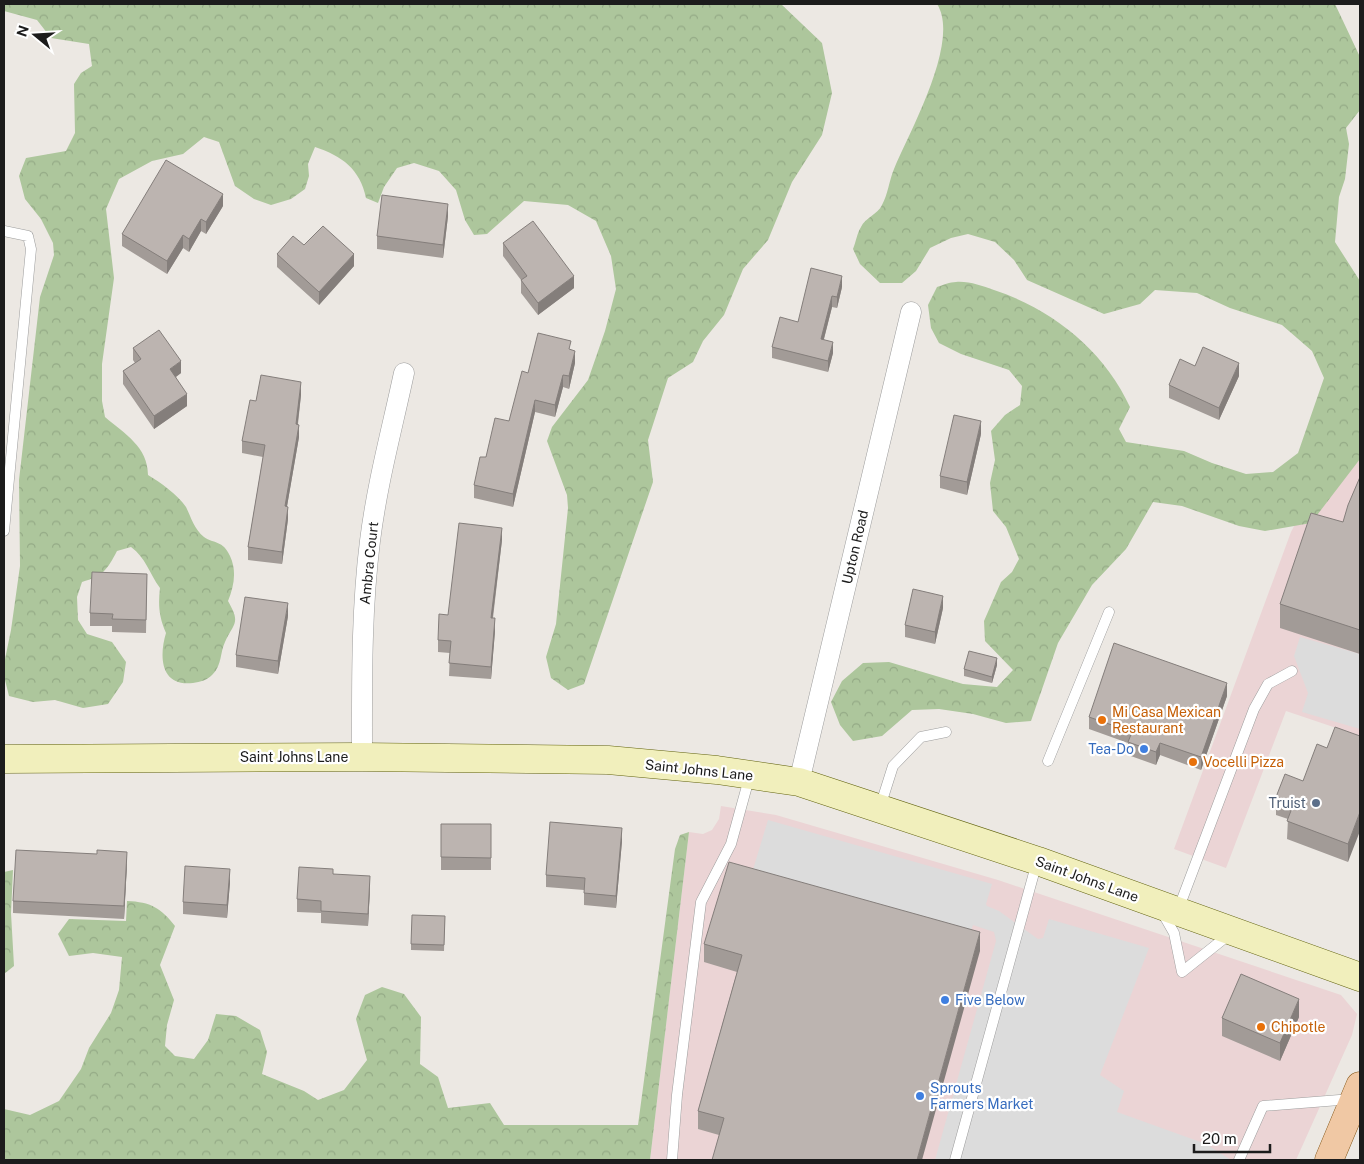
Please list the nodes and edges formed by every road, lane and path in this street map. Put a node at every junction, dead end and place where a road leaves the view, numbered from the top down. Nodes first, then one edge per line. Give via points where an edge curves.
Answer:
1 (4, 230) edge
2 (911, 312) dead end
3 (404, 373) dead end
4 (6, 464) edge
5 (4, 531) edge
6 (1110, 612) dead end
7 (1292, 671) dead end
8 (946, 732) dead end
9 (362, 757) junction
10 (4, 759) edge
11 (1048, 761) dead end
12 (750, 775) junction
13 (799, 782) junction
14 (880, 809) junction
15 (1038, 861) junction
16 (1168, 908) junction
17 (1234, 932) junction
18 (1360, 977) edge
19 (1358, 1093) edge
20 (672, 1160) edge
21 (955, 1160) edge
22 (1240, 1160) edge
23 (1329, 1160) edge

1 - 4 lane via 28,236 31,249
2 - 13 street, Upton Road
3 - 9 street, Ambra Court via 370,541 362,630
4 - 5 lane
6 - 11 lane
7 - 16 lane via 1268,684 1254,709
8 - 14 lane via 921,737 893,766
9 - 10 street, Saint Johns Lane
9 - 12 street, Saint Johns Lane via 608,760
12 - 13 street, Saint Johns Lane
12 - 20 lane via 731,844 700,902
13 - 14 street, Saint Johns Lane
14 - 15 street, Saint Johns Lane
15 - 16 street, Saint Johns Lane
15 - 21 lane
16 - 17 street, Saint Johns Lane
16 - 17 lane via 1182,972
17 - 18 street, Saint Johns Lane
19 - 22 lane via 1263,1106
19 - 23 main road

